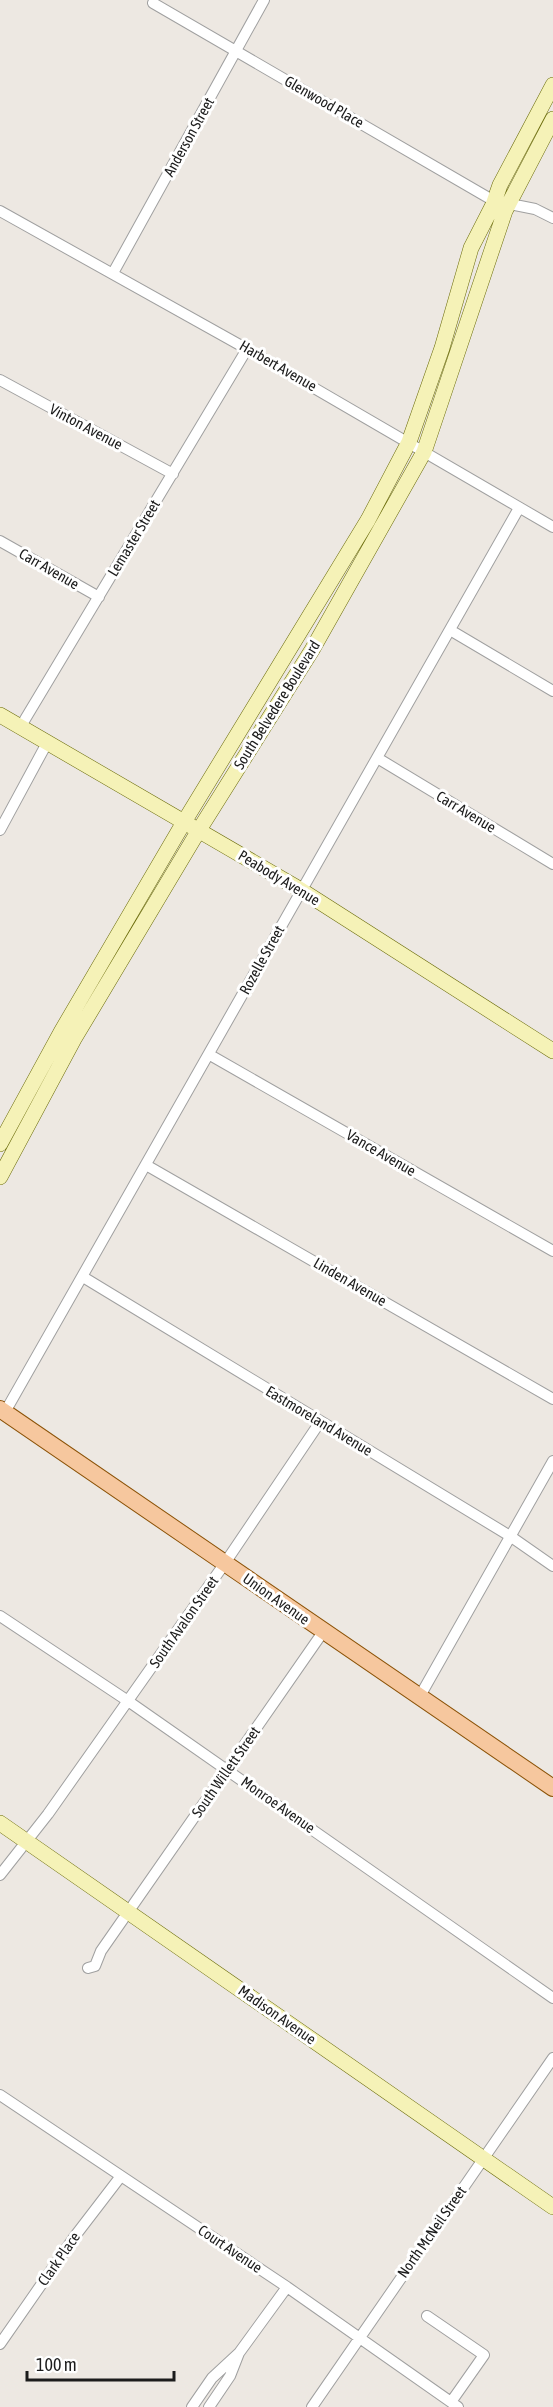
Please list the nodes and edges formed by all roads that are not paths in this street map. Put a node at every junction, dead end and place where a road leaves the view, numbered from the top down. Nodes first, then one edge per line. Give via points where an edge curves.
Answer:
1 (264, 0) edge
2 (153, 3) dead end
3 (236, 51) junction
4 (553, 85) edge
5 (553, 119) edge
6 (501, 204) junction
7 (0, 211) edge
8 (553, 218) edge
9 (113, 273) junction
10 (247, 349) junction
11 (0, 380) edge
12 (409, 442) junction
13 (424, 452) junction
14 (173, 474) junction
15 (519, 508) junction
16 (553, 527) edge
17 (0, 541) edge
18 (99, 597) junction
19 (450, 630) junction
20 (295, 640) junction
21 (312, 650) junction
22 (553, 691) edge
23 (0, 715) edge
24 (21, 726) junction
25 (47, 743) junction
26 (379, 759) junction
27 (184, 822) junction
28 (0, 830) edge
29 (199, 830) junction
30 (553, 864) edge
31 (301, 890) junction
32 (553, 1051) edge
33 (210, 1055) junction
34 (0, 1144) edge
35 (146, 1165) junction
36 (0, 1177) edge
37 (553, 1251) edge
38 (83, 1277) junction
39 (553, 1399) edge
40 (2, 1411) edge
41 (320, 1422) junction
42 (553, 1461) edge
43 (510, 1536) junction
44 (225, 1563) junction
45 (553, 1566) edge
46 (0, 1616) edge
47 (323, 1632) junction
48 (420, 1696) junction
49 (128, 1701) junction
50 (227, 1770) junction
51 (553, 1788) edge
52 (0, 1823) edge
53 (26, 1841) junction
54 (0, 1875) edge
55 (128, 1912) junction
56 (86, 1971) dead end
57 (553, 1998) edge
58 (553, 2058) edge
59 (0, 2095) edge
60 (483, 2158) junction
61 (121, 2176) junction
62 (553, 2207) edge
63 (287, 2287) junction
64 (427, 2316) dead end
65 (359, 2338) junction
66 (0, 2344) edge
67 (239, 2353) junction
68 (455, 2405) edge
69 (192, 2407) edge
70 (209, 2407) edge
71 (312, 2407) edge

1 - 3 street, Anderson Street
2 - 3 street, Glenwood Place
3 - 6 street, Glenwood Place
3 - 9 street, Anderson Street
4 - 6 street, South Belvedere Boulevard
5 - 6 street, South Belvedere Boulevard
6 - 8 street, Glenwood Place via 535,209
6 - 12 street, South Belvedere Boulevard via 471,248
6 - 13 street, South Belvedere Boulevard
7 - 9 street, Harbert Avenue
9 - 10 street, Harbert Avenue
10 - 12 street, Harbert Avenue
10 - 14 street, Lemaster Street
11 - 14 street, Vinton Avenue
12 - 13 street, Harbert Avenue
12 - 20 street, South Belvedere Boulevard via 368,520
13 - 15 street, Harbert Avenue
13 - 21 street, South Belvedere Boulevard
14 - 18 street, Lemaster Street
15 - 16 street, Harbert Avenue
15 - 19 street, Rozelle Street
17 - 18 street, Carr Avenue
18 - 24 street, Lemaster Street
19 - 22 street
19 - 26 street, Rozelle Street
20 - 21 street
20 - 27 street, South Belvedere Boulevard
21 - 29 street, South Belvedere Boulevard
23 - 24 street, Peabody Avenue
24 - 25 street, Peabody Avenue
25 - 27 street, Peabody Avenue
25 - 28 street
26 - 30 street, Carr Avenue
26 - 31 street, Rozelle Street
27 - 29 street, Peabody Avenue
27 - 34 street, South Belvedere Boulevard
29 - 31 street, Peabody Avenue
29 - 36 street, South Belvedere Boulevard via 74,1039
31 - 32 street, Peabody Avenue
31 - 33 street, Rozelle Street
33 - 35 street, Rozelle Street
33 - 37 street, Vance Avenue
35 - 38 street, Rozelle Street
35 - 39 street, Linden Avenue
38 - 40 street, Rozelle Street
38 - 41 street, Eastmoreland Avenue
40 - 44 main road, Union Avenue
41 - 43 street, Eastmoreland Avenue
41 - 44 street, South Avalon Street
42 - 43 street
43 - 45 street, Eastmoreland Avenue
43 - 48 street
44 - 47 main road, Union Avenue
44 - 49 street, South Avalon Street
46 - 49 street, Monroe Avenue
47 - 48 main road, Union Avenue
47 - 50 street, South Willett Street
48 - 51 main road, Union Avenue
49 - 50 street, Monroe Avenue
49 - 53 street, South Avalon Street
50 - 55 street, South Willett Street
50 - 57 street, Monroe Avenue
52 - 53 street, Madison Avenue
53 - 54 street, South Avalon Street
53 - 55 street, Madison Avenue
55 - 56 street, South Willett Street via 101,1951 89,1961
55 - 60 street, Madison Avenue
58 - 60 street, North McNeil Street
59 - 61 street, Court Avenue
60 - 62 street, Madison Avenue
60 - 65 street, North McNeil Street
61 - 63 street, Court Avenue
61 - 66 street, Clark Place
63 - 65 street, Court Avenue
63 - 67 street
64 - 68 street via 484,2355
65 - 68 street, Court Avenue
65 - 71 street, North McNeil Street
67 - 69 street via 212,2379
67 - 70 street via 230,2376

